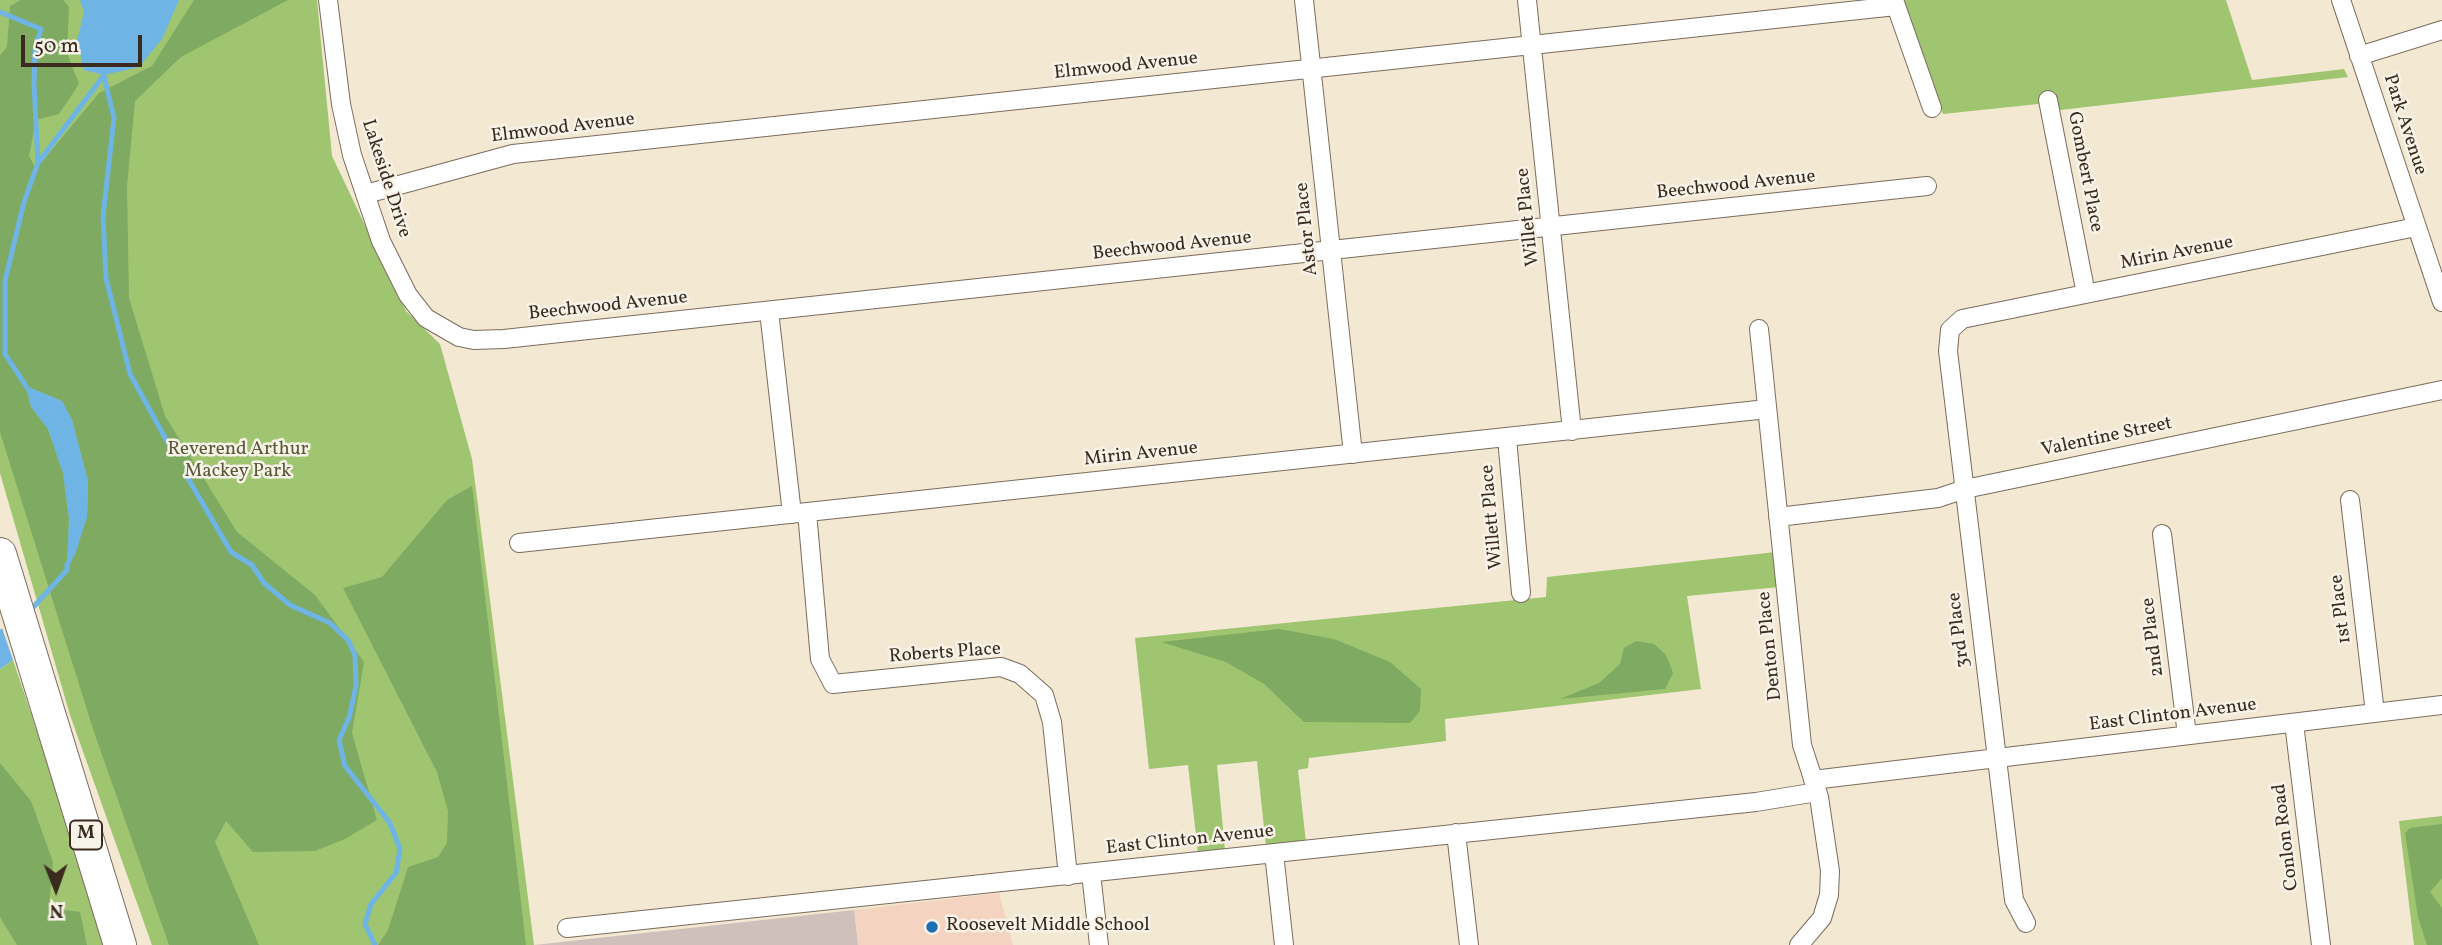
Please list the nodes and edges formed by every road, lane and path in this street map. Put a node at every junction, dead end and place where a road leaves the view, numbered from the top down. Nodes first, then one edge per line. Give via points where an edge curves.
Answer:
1 (328, 0) edge
2 (1304, 0) edge
3 (1527, 0) edge
4 (2341, 0) edge
5 (1895, 3) edge
6 (2442, 30) edge
7 (1531, 45) junction
8 (2359, 56) junction
9 (1312, 68) junction
10 (2048, 100) dead end
11 (1932, 108) dead end
12 (1927, 186) dead end
13 (366, 194) junction
14 (1551, 227) junction
15 (2416, 227) junction
16 (1331, 251) junction
17 (2086, 294) junction
18 (2442, 302) edge
19 (769, 311) junction
20 (426, 318) joint
21 (1759, 329) dead end
22 (1950, 330) joint
23 (2442, 390) edge
24 (1767, 409) junction
25 (1573, 430) junction
26 (1507, 438) junction
27 (1353, 454) junction
28 (1965, 489) junction
29 (2350, 500) dead end
30 (799, 513) junction
31 (1778, 517) junction
32 (2162, 534) dead end
33 (519, 543) dead end
34 (4, 567) edge
35 (1521, 593) dead end
36 (2442, 705) edge
37 (2375, 713) junction
38 (2294, 723) junction
39 (52, 724) junction
40 (2186, 735) junction
41 (1997, 758) junction
42 (1815, 786) junction
43 (1456, 832) junction
44 (1274, 853) junction
45 (1091, 873) junction
46 (1068, 876) junction
47 (2026, 923) dead end
48 (567, 928) dead end
49 (120, 945) edge
50 (137, 945) edge
51 (1099, 945) edge
52 (1283, 945) edge
53 (1469, 945) edge
54 (1799, 945) edge
55 (2321, 945) edge

1 - 13 street, Lakeside Drive via 341,104
2 - 9 street, Astor Place
3 - 7 street, Willet Place
4 - 8 street, Park Avenue
5 - 7 street, Elmwood Avenue
5 - 11 street
6 - 8 street
7 - 9 street, Elmwood Avenue
7 - 14 street, Willet Place
8 - 15 street, Park Avenue
9 - 13 street, Elmwood Avenue via 513,154
9 - 16 street, Astor Place
10 - 17 street, Gombert Place
12 - 14 street, Beechwood Avenue
13 - 20 street, Lakeside Drive via 381,241 408,295
14 - 16 street, Beechwood Avenue
14 - 25 street, Willet Place
15 - 17 street, Mirin Avenue
15 - 18 street, Park Avenue
16 - 19 street, Beechwood Avenue
16 - 27 street, Astor Place
17 - 22 street, Mirin Avenue via 1962,319
19 - 20 street, Beechwood Avenue via 504,340 459,337
19 - 30 street, Roberts Place
21 - 24 street, Denton Place
22 - 28 street, 3rd Place via 1948,351
23 - 28 street, Valentine Street
24 - 25 street, Mirin Avenue
24 - 31 street, Denton Place
25 - 26 street, Mirin Avenue
26 - 27 street, Mirin Avenue
26 - 35 street, Willett Place
27 - 30 street, Mirin Avenue
28 - 31 street, Valentine Street via 1938,498
28 - 41 street, 3rd Place
29 - 37 street, 1st Place
30 - 33 street, Mirin Avenue
30 - 46 street, Roberts Place via 820,659 833,684 1001,667 1020,674 1044,695 1052,722
31 - 42 street, Denton Place via 1802,745
32 - 40 street, 2nd Place
34 - 39 highway, M
36 - 37 street, East Clinton Avenue
37 - 38 street, East Clinton Avenue
38 - 40 street, East Clinton Avenue
38 - 55 street, Conlon Road
39 - 49 highway, M
39 - 50 highway
40 - 41 street, East Clinton Avenue
41 - 42 street, East Clinton Avenue
41 - 47 street, 3rd Place via 2014,900
42 - 43 street, East Clinton Avenue via 1756,802
42 - 54 street, Denton Place via 1826,836 1829,895 1822,918
43 - 44 street, East Clinton Avenue
43 - 53 street
44 - 45 street, East Clinton Avenue
44 - 52 street
45 - 46 street, East Clinton Avenue
45 - 51 street
46 - 48 street, East Clinton Avenue

